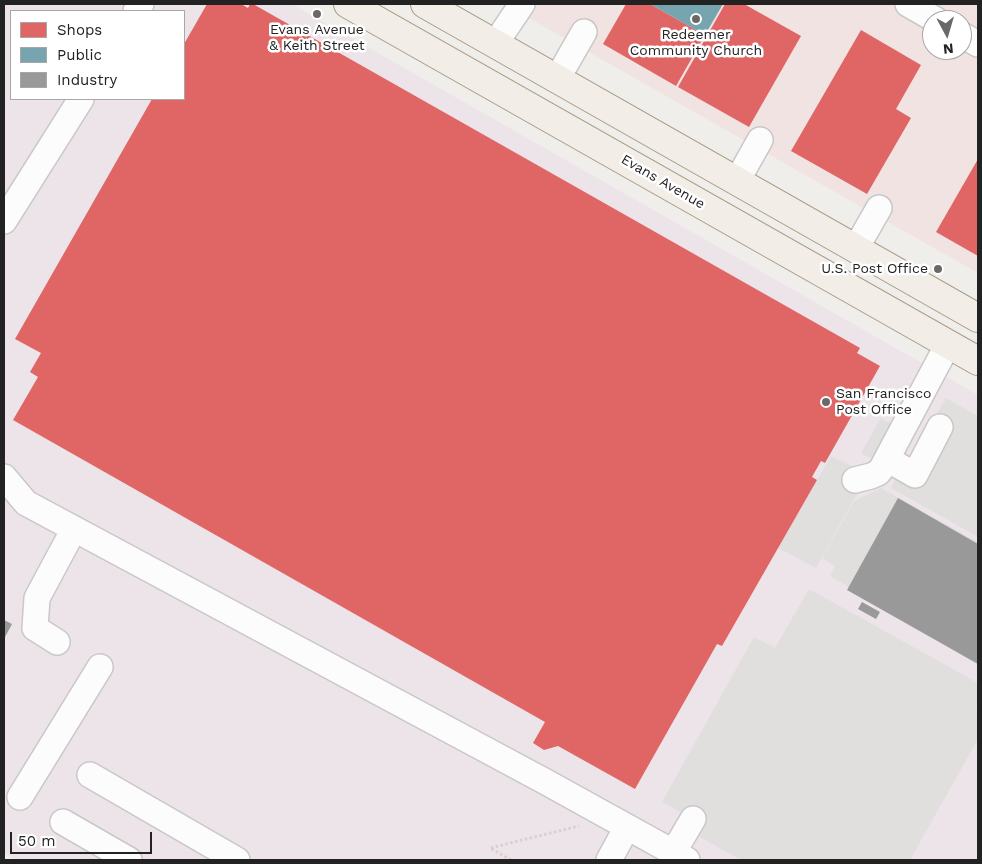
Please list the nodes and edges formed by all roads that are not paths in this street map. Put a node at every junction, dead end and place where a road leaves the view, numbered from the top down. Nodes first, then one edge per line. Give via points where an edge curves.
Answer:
1 (425, 4) edge
2 (522, 4) edge
3 (908, 4) edge
4 (357, 6) edge
5 (922, 12) edge
6 (584, 32) dead end
7 (495, 44) junction
8 (557, 79) junction
9 (80, 100) edge
10 (760, 140) dead end
11 (737, 181) junction
12 (879, 208) dead end
13 (4, 221) edge
14 (856, 248) junction
15 (972, 314) edge
16 (948, 344) junction
17 (978, 361) edge
18 (940, 427) dead end
19 (887, 459) junction
20 (4, 477) edge
21 (855, 480) dead end
22 (74, 529) junction
23 (57, 642) dead end
24 (100, 667) dead end
25 (90, 774) dead end
26 (20, 797) dead end
27 (693, 819) dead end
28 (63, 822) dead end
29 (627, 827) junction
30 (680, 856) edge
31 (129, 860) edge
32 (237, 860) edge
33 (609, 860) edge

1 - 7 main road
2 - 7 street
3 - 5 street
4 - 16 main road, Evans Avenue
6 - 8 street
7 - 8 main road
8 - 11 main road
9 - 13 street
10 - 11 street
11 - 14 main road
12 - 14 street
14 - 15 main road
15 - 16 main road
16 - 17 main road, Evans Avenue
16 - 19 street
18 - 19 street via 915,475
19 - 21 street via 878,472
20 - 22 street via 26,503
22 - 23 street via 37,598 35,628
22 - 29 street
24 - 26 street
25 - 32 street
27 - 30 street
28 - 31 street
29 - 30 street
29 - 33 street

